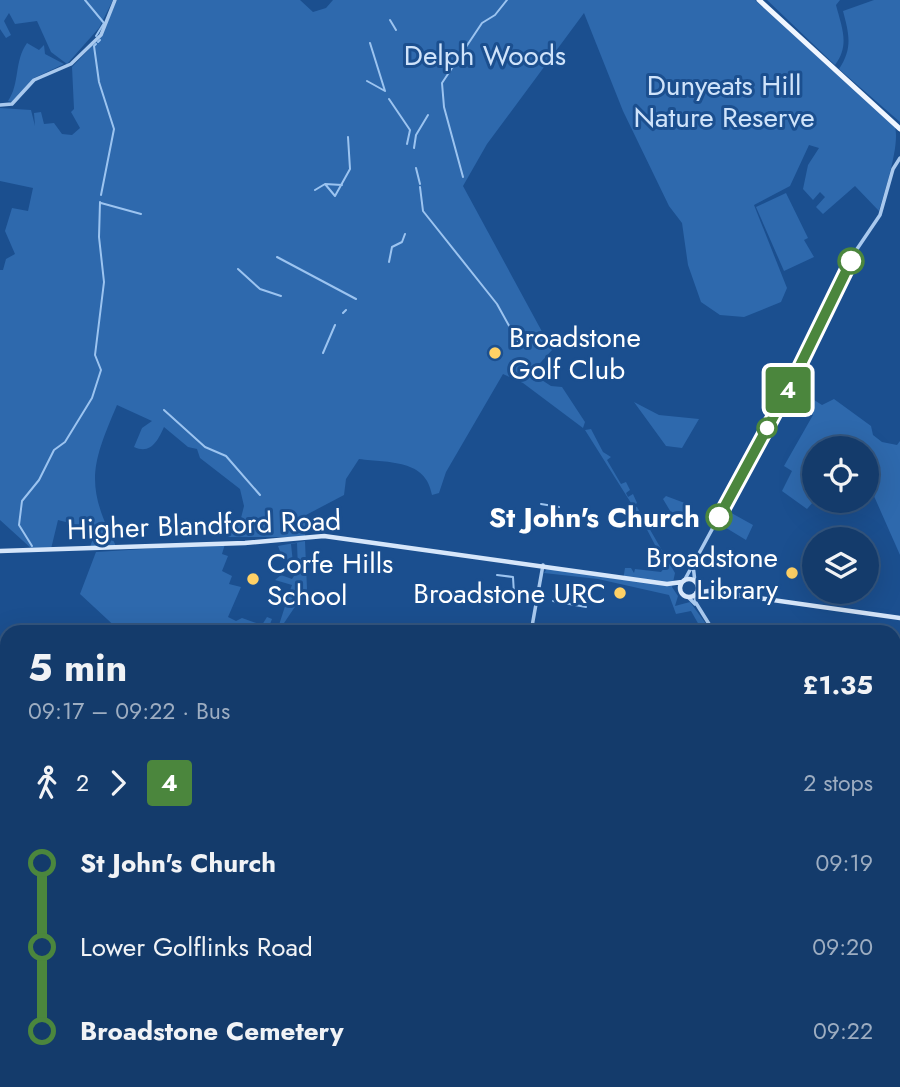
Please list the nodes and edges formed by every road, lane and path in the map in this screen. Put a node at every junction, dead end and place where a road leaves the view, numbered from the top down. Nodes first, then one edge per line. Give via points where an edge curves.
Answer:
1 (116, 0) edge
2 (759, 0) edge
3 (0, 105) edge
4 (898, 126) edge
5 (900, 158) edge
6 (0, 551) edge
7 (694, 563) junction
8 (543, 565) junction
9 (683, 582) junction
10 (695, 582) junction
11 (667, 584) junction
12 (708, 591) junction
13 (681, 593) junction
14 (696, 594) junction
15 (688, 597) junction
16 (701, 611) junction
17 (900, 618) edge
18 (532, 625) edge
19 (710, 625) edge

1 - 3 street via 101,35 71,64 34,80 12,104
2 - 4 main road
5 - 7 street via 880,215 857,249 790,386
6 - 8 main road, Higher Blandford Road via 324,536
7 - 9 street
7 - 10 street
8 - 11 main road, Higher Blandford Road
8 - 18 street
9 - 10 main road, Higher Blandford Road
9 - 11 main road, Higher Blandford Road
9 - 13 main road
10 - 12 main road
10 - 14 main road
11 - 13 main road, Higher Blandford Road
12 - 14 main road
12 - 17 main road
13 - 15 main road, Higher Blandford Road
14 - 15 main road
14 - 16 street
15 - 16 street
16 - 19 street

